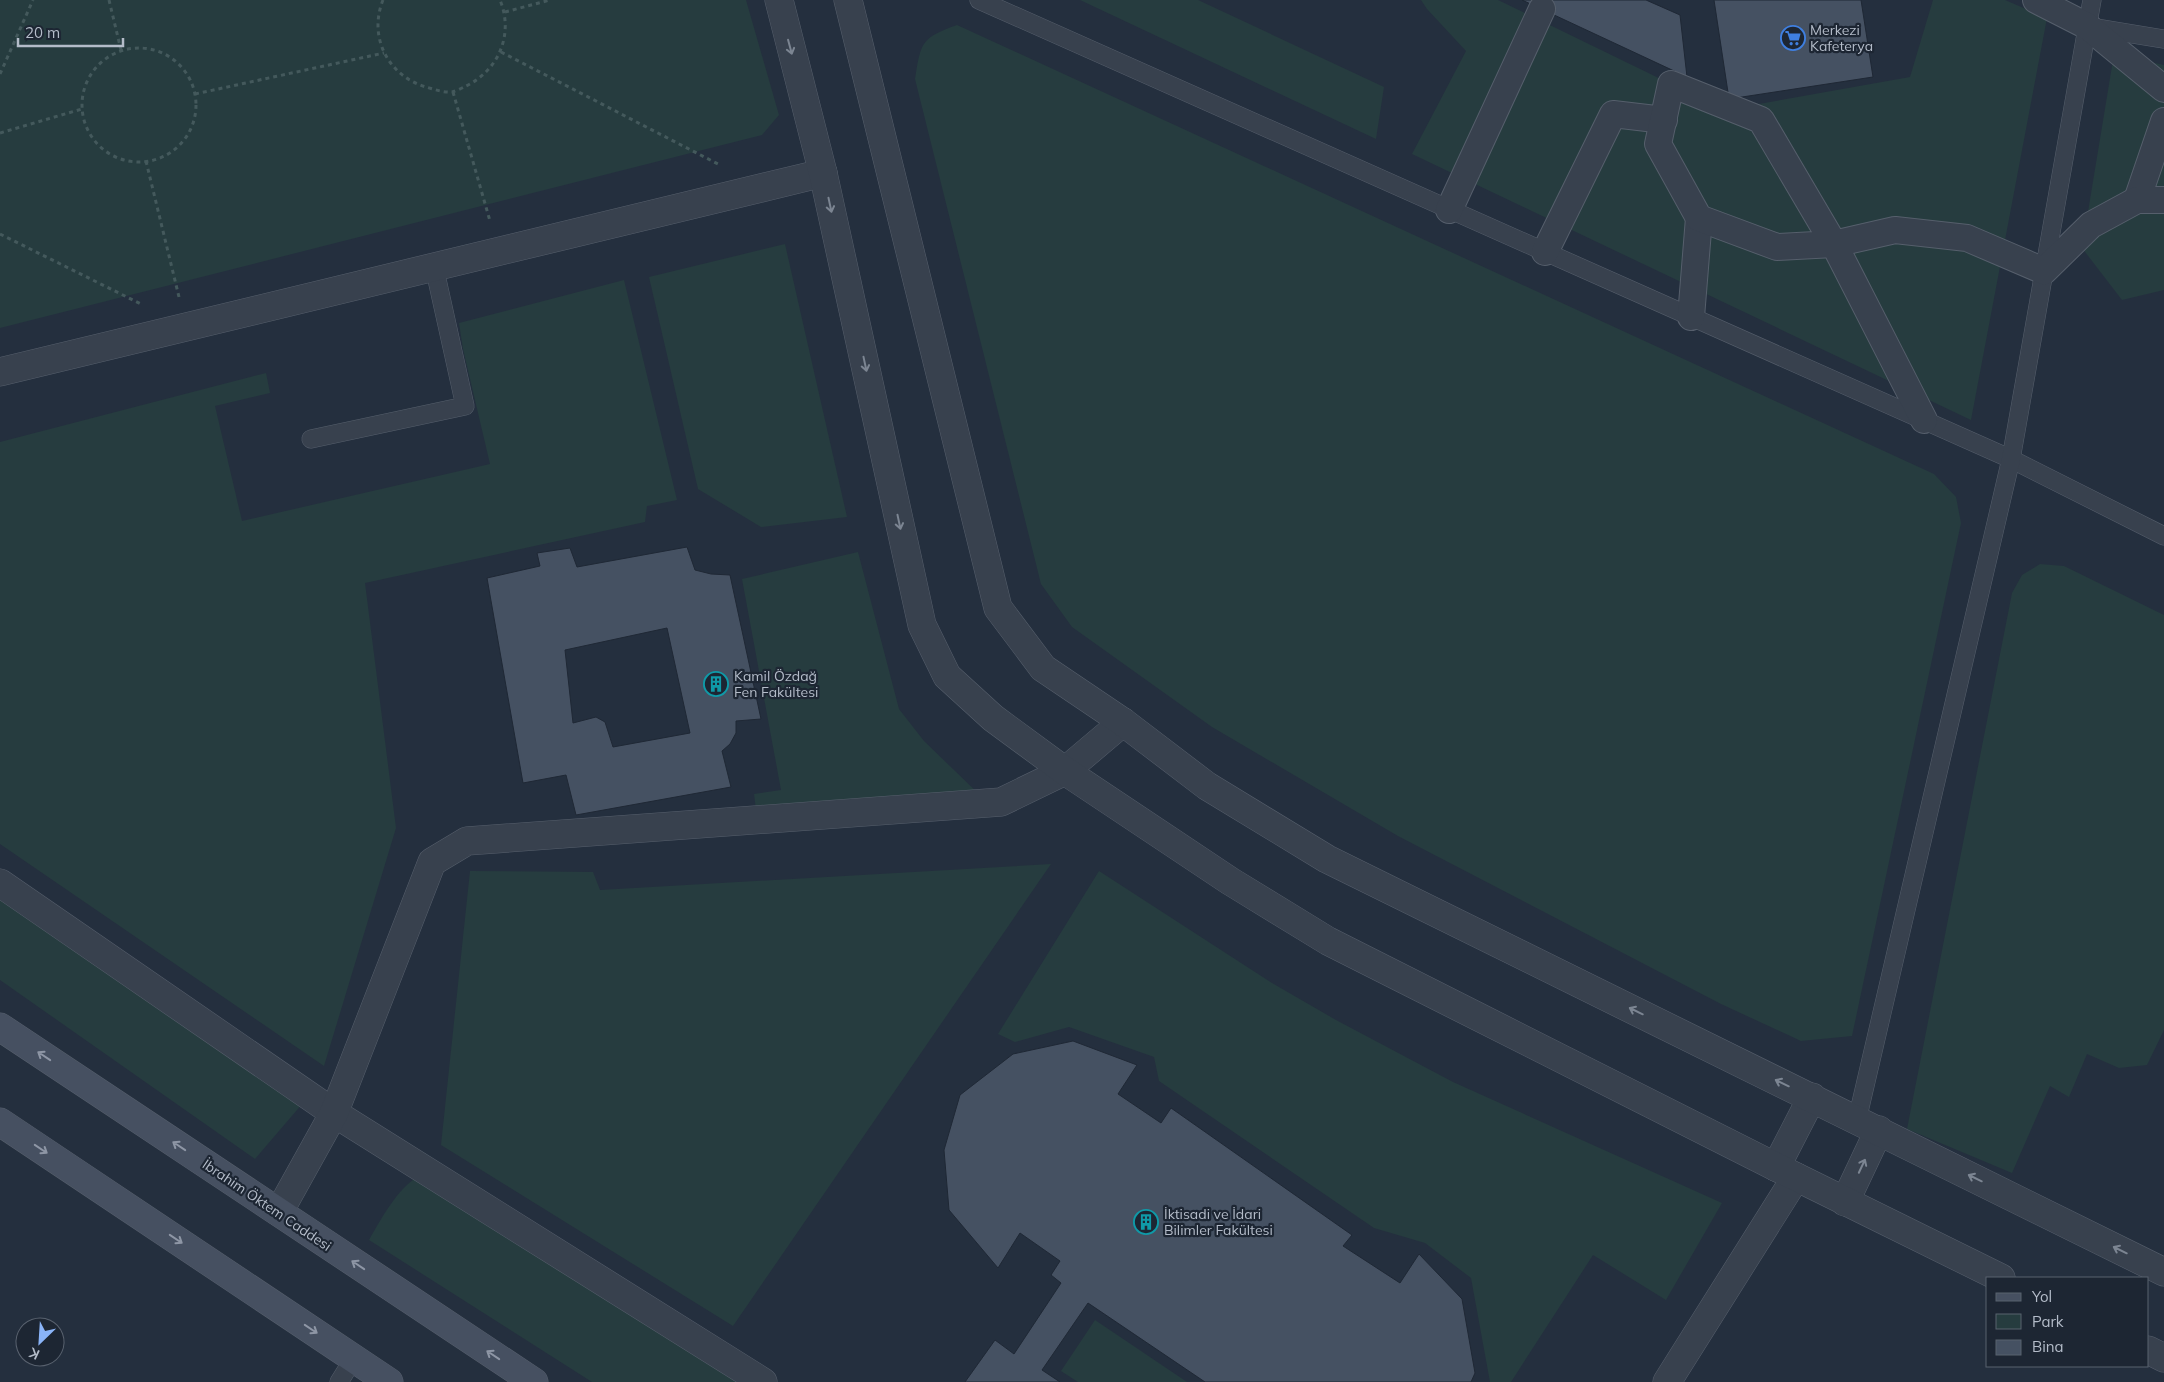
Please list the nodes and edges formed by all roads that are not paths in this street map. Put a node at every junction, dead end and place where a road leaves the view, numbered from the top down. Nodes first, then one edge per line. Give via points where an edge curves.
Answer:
1 (779, 0) edge
2 (848, 0) edge
3 (979, 0) edge
4 (2036, 0) edge
5 (2092, 0) edge
6 (1542, 9) dead end
7 (2087, 26) junction
8 (2164, 39) edge
9 (2164, 89) edge
10 (1664, 120) junction
11 (2164, 121) edge
12 (823, 173) junction
13 (2137, 200) junction
14 (2164, 200) edge
15 (1449, 210) junction
16 (1699, 218) junction
17 (1834, 244) junction
18 (1544, 252) junction
19 (434, 266) junction
20 (2044, 271) junction
21 (1692, 317) junction
22 (0, 372) edge
23 (1924, 420) junction
24 (311, 439) dead end
25 (2011, 459) junction
26 (2164, 536) edge
27 (1123, 722) junction
28 (1065, 771) junction
29 (0, 883) edge
30 (0, 1027) edge
31 (1812, 1097) junction
32 (334, 1113) junction
33 (0, 1122) edge
34 (1868, 1125) junction
35 (1786, 1172) junction
36 (1845, 1202) junction
37 (279, 1212) junction
38 (2164, 1272) edge
39 (1999, 1277) edge
40 (2149, 1350) edge
41 (354, 1358) junction
42 (2164, 1358) edge
43 (1675, 1379) edge
44 (339, 1382) edge
45 (389, 1382) edge
46 (534, 1382) edge
47 (763, 1382) edge

1 -> 12 street
2 - 27 street via 998,608 1042,668
3 - 15 lane
4 - 7 street
5 - 7 lane
6 - 15 street
7 - 8 lane
7 - 9 street
7 - 20 lane
10 - 16 street via 1658,144
10 - 17 street via 1671,84 1761,120
10 - 18 street via 1613,114
11 - 13 street
12 - 19 street
12 -> 28 street via 922,625 947,676 993,718
13 - 14 street
13 - 20 street via 2091,225
15 - 18 lane
16 - 17 street via 1777,247
16 - 21 street
17 - 20 street via 1895,230 1967,238
17 - 23 street
18 - 21 lane
19 - 22 street
19 - 24 lane via 465,406
20 - 25 lane
21 - 23 lane
23 - 25 lane
25 - 26 lane
25 - 34 lane
27 - 28 street
31 -> 27 street via 1327,858 1207,786
28 - 32 street via 1001,802 467,841 432,862
28 - 35 street via 1230,881 1328,941
29 - 32 street
37 -> 30 main road, İbrahim Öktem Caddesi
31 - 34 street
31 - 35 street
32 - 37 street
32 - 47 street
33 -> 41 main road
36 -> 34 street
38 -> 34 street
35 - 36 street
35 - 43 street
36 - 39 street
46 -> 37 main road, İbrahim Öktem Caddesi
40 - 42 street
41 - 44 lane
41 - 45 main road

